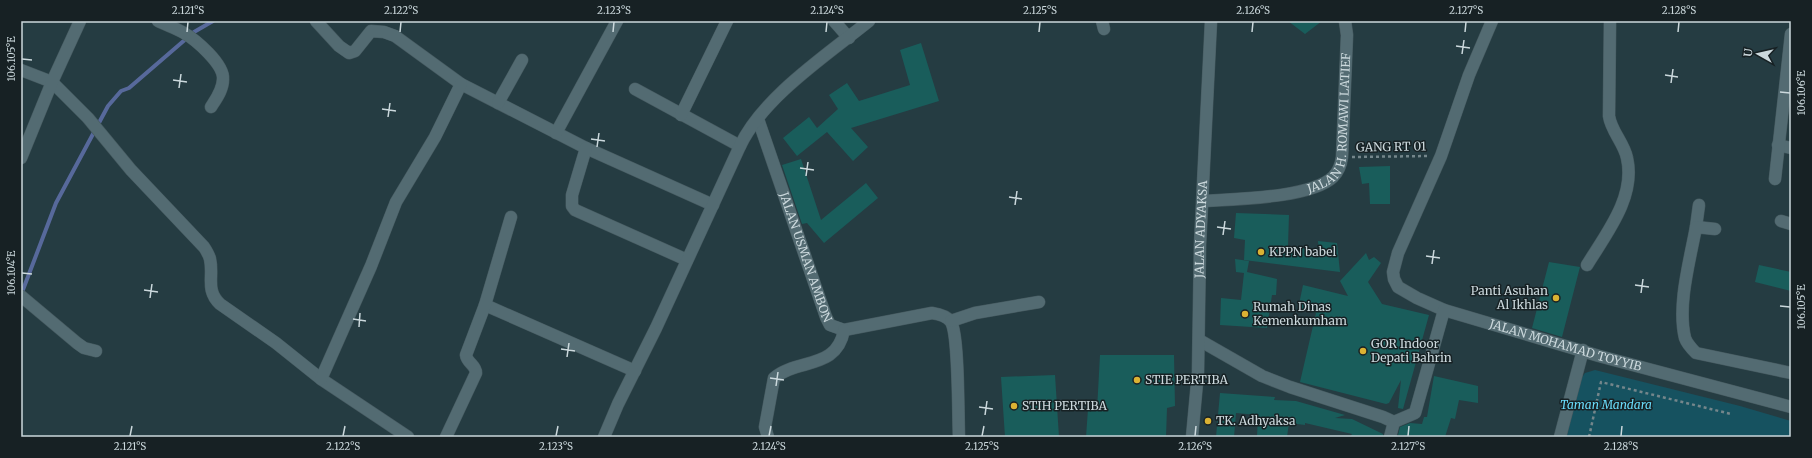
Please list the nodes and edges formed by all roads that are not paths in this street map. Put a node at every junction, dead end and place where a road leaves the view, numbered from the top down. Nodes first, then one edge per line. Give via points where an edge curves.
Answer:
1 (80, 21) edge
2 (158, 21) edge
3 (316, 21) edge
4 (617, 21) edge
5 (726, 21) edge
6 (834, 21) edge
7 (869, 21) edge
8 (1211, 21) edge
9 (1345, 21) edge
10 (1492, 21) edge
11 (1610, 21) edge
12 (1791, 34) edge
13 (849, 38) junction
14 (522, 60) dead end
15 (21, 70) edge
16 (52, 82) junction
17 (461, 84) junction
18 (635, 89) dead end
19 (498, 103) junction
20 (211, 108) dead end
21 (680, 115) junction
22 (758, 119) junction
23 (556, 133) junction
24 (1778, 145) junction
25 (740, 146) junction
26 (586, 148) junction
27 (1791, 148) edge
28 (21, 158) edge
29 (1774, 179) dead end
30 (1204, 201) junction
31 (713, 205) junction
32 (1699, 205) dead end
33 (511, 217) dead end
34 (1696, 227) junction
35 (1715, 229) dead end
36 (687, 260) junction
37 (1587, 265) dead end
38 (23, 298) edge
39 (1039, 302) dead end
40 (485, 305) junction
41 (1444, 310) junction
42 (951, 321) junction
43 (844, 330) junction
44 (1199, 340) junction
45 (1583, 350) junction
46 (96, 351) dead end
47 (635, 371) junction
48 (1791, 374) edge
49 (321, 380) junction
50 (1791, 407) edge
51 (1394, 422) junction
52 (408, 437) edge
53 (446, 437) edge
54 (604, 437) edge
55 (768, 437) edge
56 (959, 437) edge
57 (1192, 437) edge
58 (1390, 437) edge
59 (1560, 437) edge

1 - 16 street
2 - 20 street via 194,40 212,57 223,73 221,89
3 - 17 street via 349,53 355,51 371,31 395,36
4 - 23 street
5 - 21 street
6 - 13 street
7 - 13 street
8 - 30 street, JALAN ADYAKSA
9 - 30 street, JALAN H. ROMAWI LATIEF via 1347,35 1342,157 1340,167 1333,177 1306,190
10 - 41 street, JALAN MOHAMAD TOYYIB via 1469,76 1442,156 1398,253 1393,272 1398,287
11 - 37 street via 1609,116 1628,159 1629,177 1618,214
12 - 24 street
13 - 22 street via 794,82
14 - 19 street
15 - 16 street
16 - 28 street
16 - 49 street via 88,118 131,170 204,247 210,258 210,290 214,299 276,343
17 - 19 street
17 - 49 street via 435,137 396,202
18 - 21 street
19 - 23 street
21 - 25 street
22 - 25 street
22 - 43 street, JALAN USMAN AMBON via 826,317 830,325
23 - 26 street
24 - 27 street
24 - 29 street
25 - 31 street
26 - 31 street
26 - 36 street via 572,195 572,206
30 - 44 street, JALAN ADYAKSA via 1199,276
31 - 36 street
32 - 34 street
33 - 40 street
34 - 35 street
34 - 48 street via 1684,298 1685,338 1689,347 1696,353
36 - 47 street
38 - 46 street via 77,343
39 - 42 street via 975,313
40 - 47 street
40 - 53 street via 466,355 475,367 476,373
41 - 45 street, JALAN MOHAMAD TOYYIB
41 - 51 street via 1415,412
42 - 43 street, JALAN USMAN AMBON via 932,313
42 - 56 street via 956,358
43 - 55 street via 839,345 828,356 774,378 765,427
44 - 51 street via 1262,376
44 - 57 street, JALAN ADYAKSA
45 - 50 street, JALAN MOHAMAD TOYYIB
45 - 59 street
47 - 54 street
49 - 52 street
51 - 58 street

